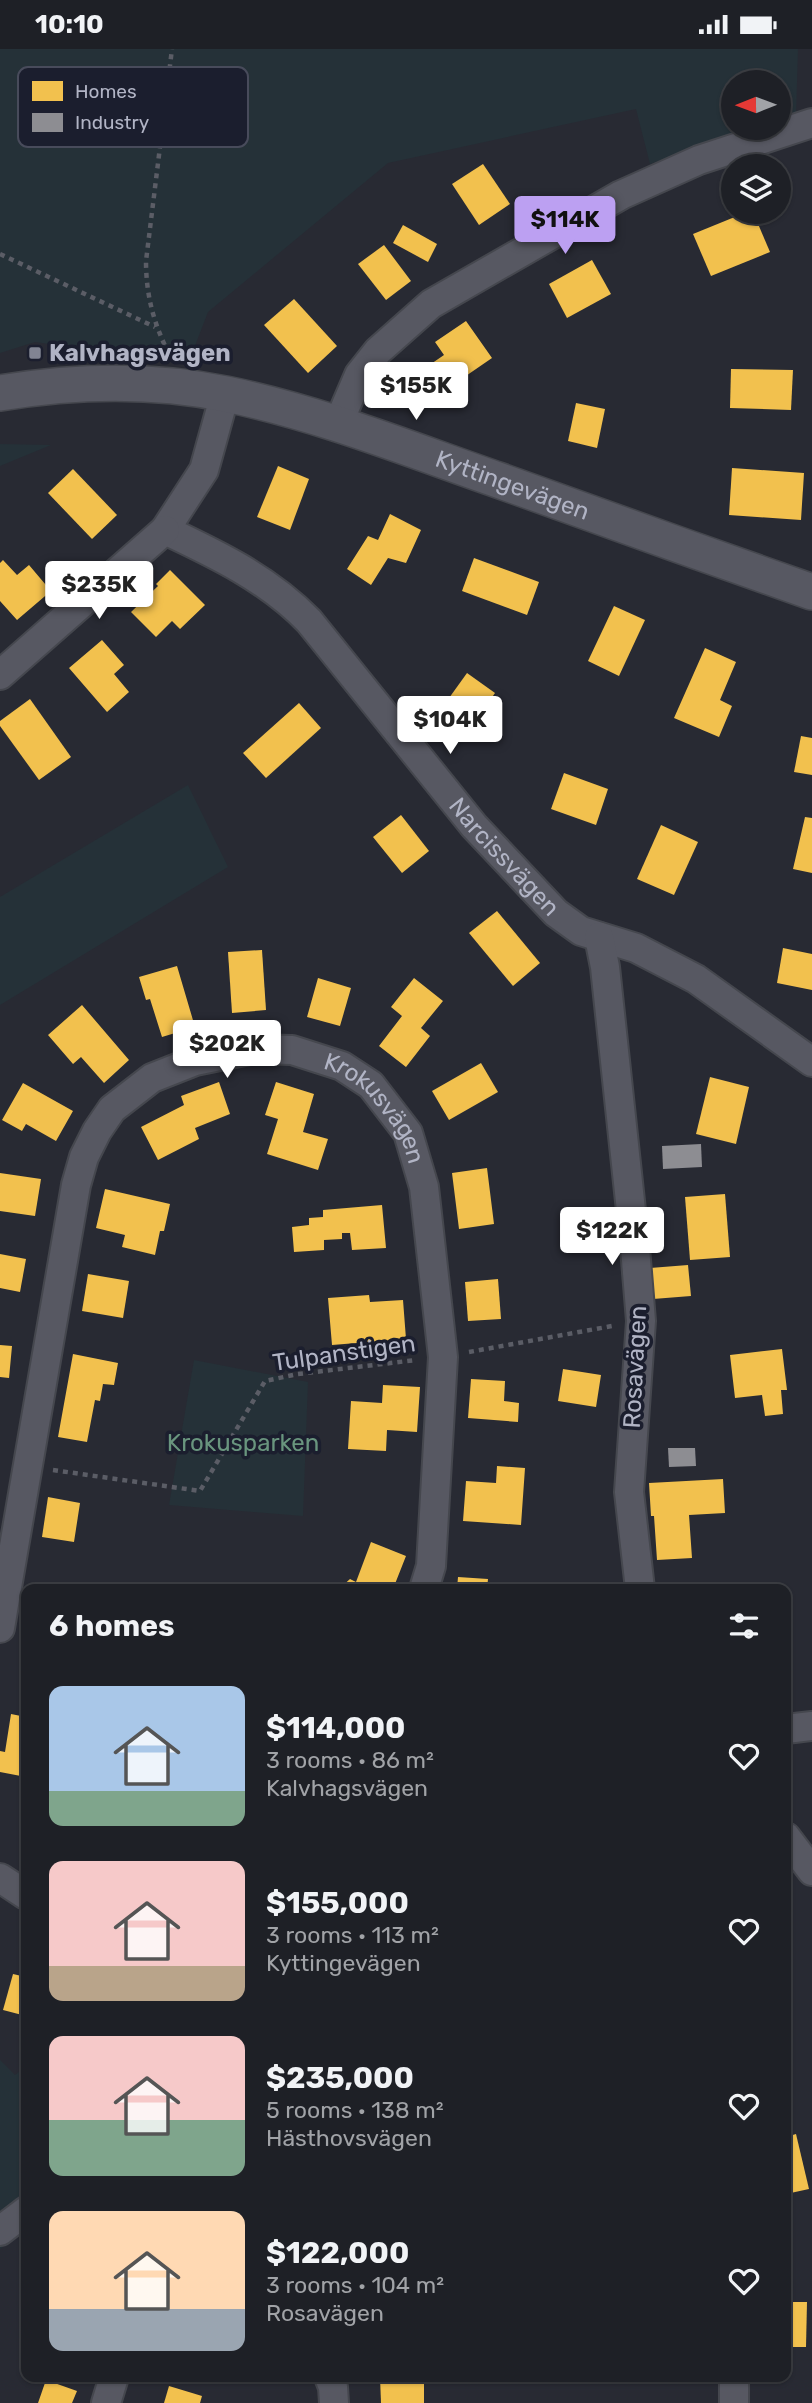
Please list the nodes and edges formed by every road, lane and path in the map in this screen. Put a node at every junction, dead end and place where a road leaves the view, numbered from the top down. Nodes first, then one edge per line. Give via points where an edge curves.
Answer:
1 (172, 49) edge
2 (170, 67) edge
3 (812, 123) edge
4 (160, 147) edge
5 (0, 254) edge
6 (0, 393) edge
7 (225, 394) junction
8 (338, 423) junction
9 (165, 530) junction
10 (812, 592) edge
11 (0, 675) edge
12 (599, 937) junction
13 (812, 1062) edge
14 (641, 1321) junction
15 (443, 1357) junction
16 (28, 1466) junction
17 (426, 1584) edge
18 (639, 1584) edge
19 (0, 1627) edge
20 (812, 1726) edge
21 (791, 1728) edge
22 (791, 1844) edge
23 (812, 1871) edge
24 (0, 1878) edge
25 (21, 1892) edge
26 (21, 2215) edge
27 (0, 2231) edge
28 (112, 2382) edge
29 (331, 2382) edge
30 (734, 2382) edge
31 (106, 2403) edge
32 (334, 2403) edge
33 (734, 2403) edge

1 - 2 path
3 - 8 street via 699,160 621,195 431,304 378,351 359,375
4 - 5 path via 146,261 146,288 156,328
6 - 7 street, Kyttingevägen via 107,383
7 - 8 street, Kyttingevägen
7 - 9 street via 205,470
8 - 10 street, Kyttingevägen
9 - 11 street
9 - 12 street, Narcissvägen via 230,561 287,599 492,845 556,913 581,931
12 - 13 street, Narcissvägen via 636,948 696,979
12 - 14 street, Rosavägen
14 - 15 path, Tulpanstigen
14 - 18 street, Rosavägen via 629,1492
15 - 16 path, Tulpanstigen via 265,1381 200,1491
15 - 16 street, Krokusvägen via 424,1187 408,1133 371,1085 342,1066 292,1050 254,1049 195,1061 152,1078 112,1108 84,1157
15 - 17 street, Krokusvägen via 431,1566
16 - 19 street, Krokusvägen
20 - 21 street
22 - 23 street
24 - 25 street
26 - 27 street
28 - 31 street
29 - 32 street
30 - 33 street

